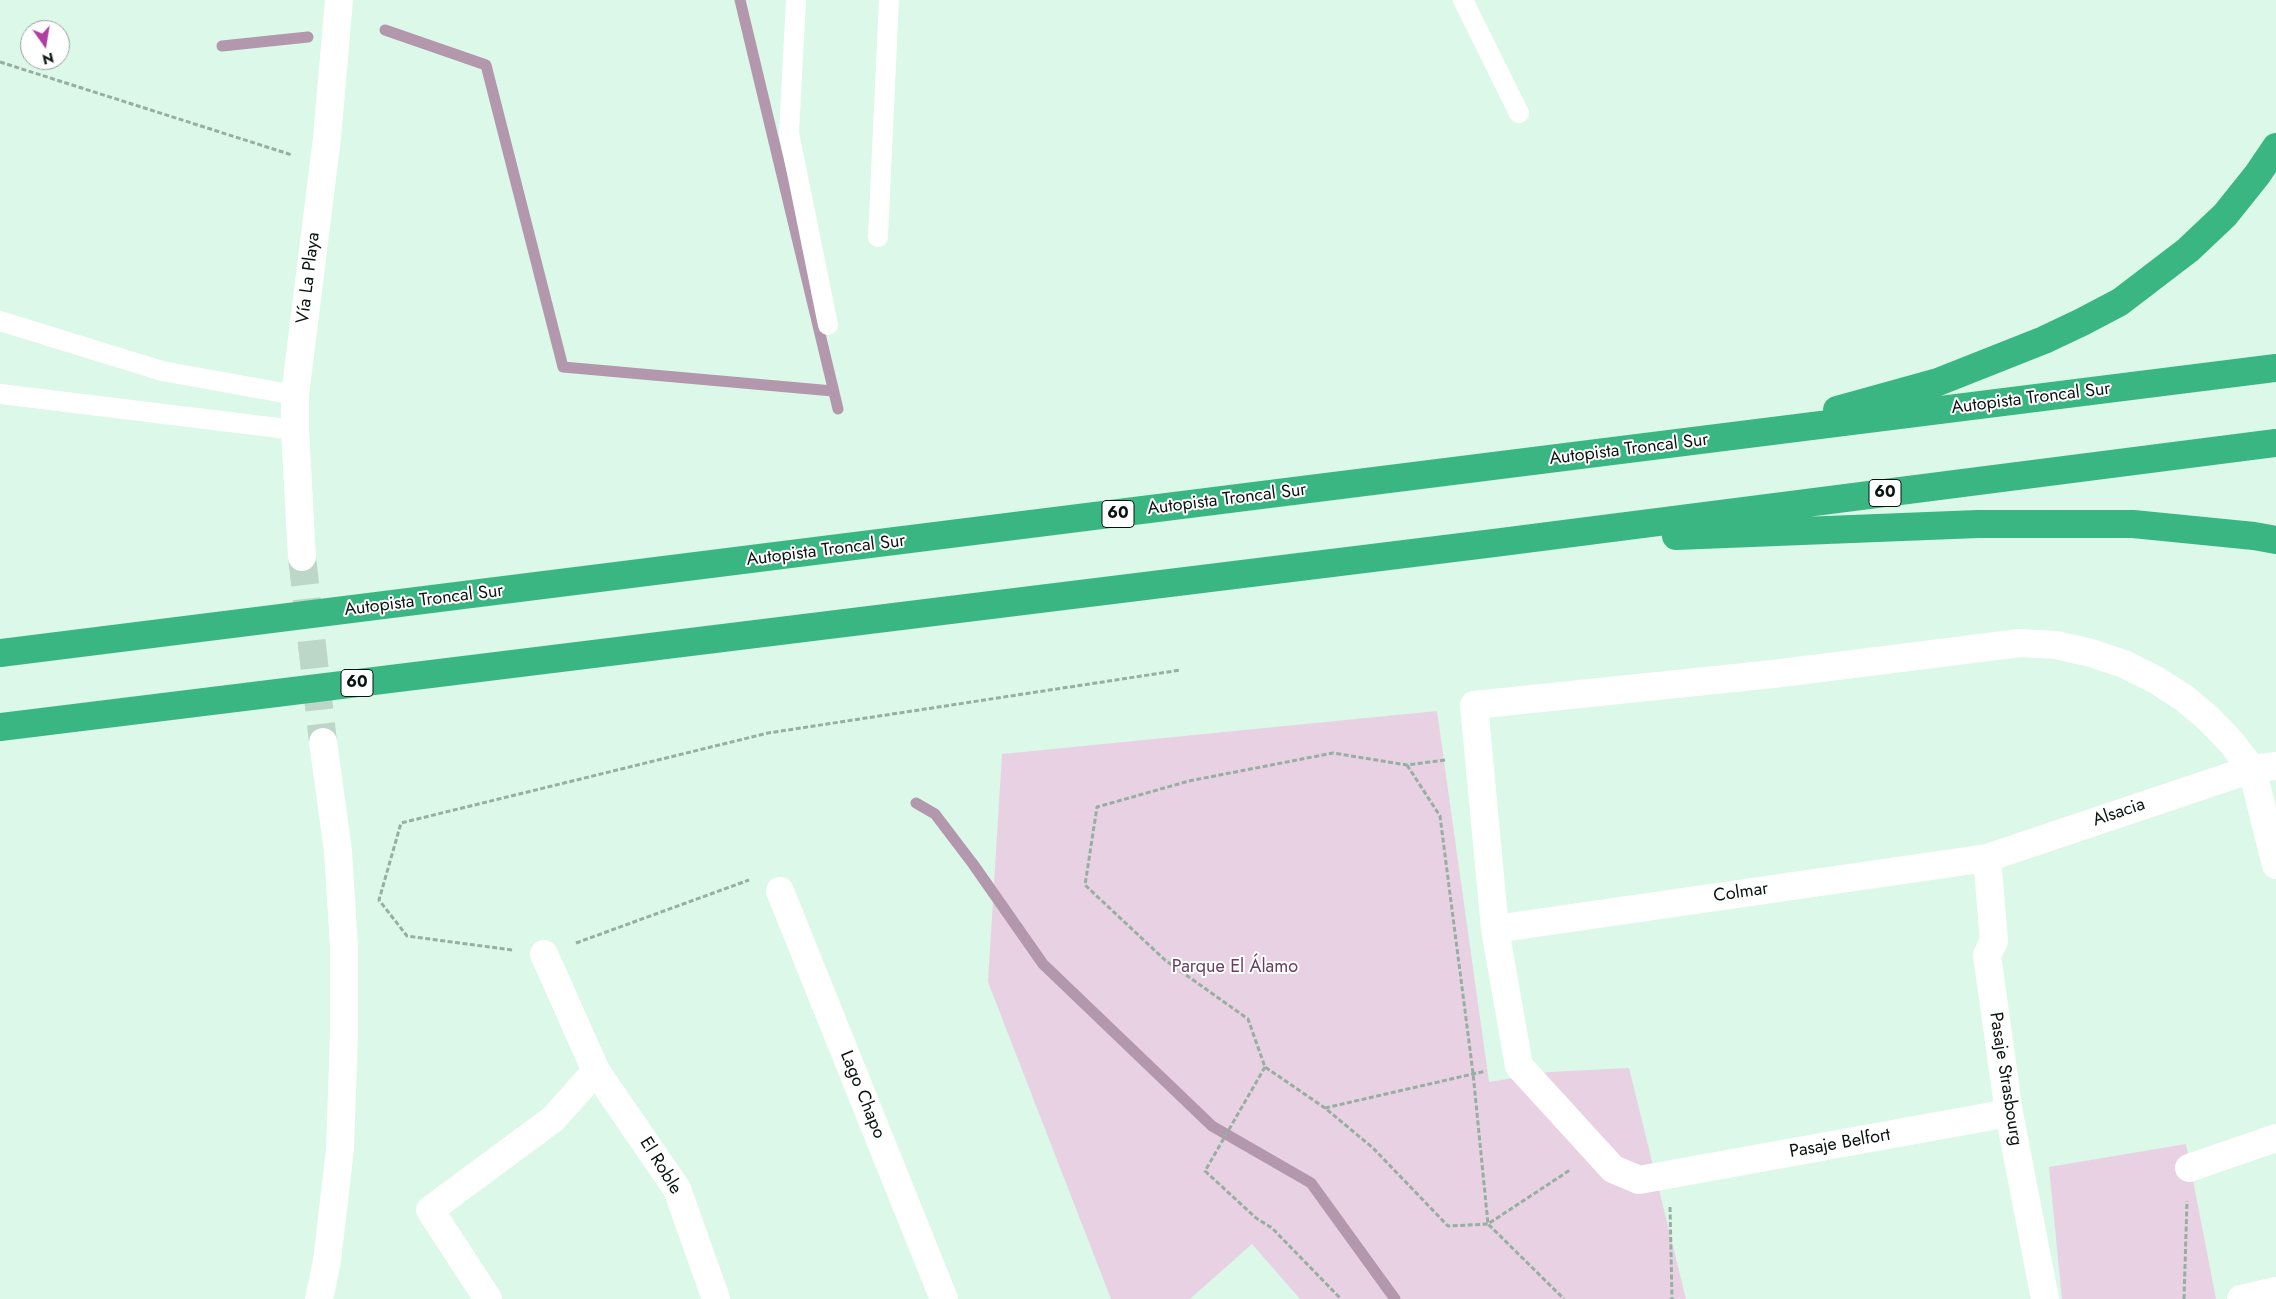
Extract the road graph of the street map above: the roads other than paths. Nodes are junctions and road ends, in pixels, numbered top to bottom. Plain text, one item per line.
1 (338, 0) edge
2 (796, 0) edge
3 (889, 0) edge
4 (1463, 0) edge
5 (1519, 113) dead end
6 (2276, 147) edge
7 (878, 237) dead end
8 (0, 321) edge
9 (828, 325) dead end
10 (2276, 368) edge
11 (0, 394) edge
12 (295, 395) junction
13 (294, 430) junction
14 (1747, 435) junction
15 (2276, 443) edge
16 (2276, 540) edge
17 (1494, 543) junction
18 (302, 557) tunnel mouth
19 (0, 653) edge
20 (0, 727) edge
21 (323, 742) tunnel mouth
22 (2264, 767) edge
23 (1987, 858) junction
24 (2276, 865) edge
25 (780, 891) road end
26 (1494, 929) junction
27 (544, 954) road end
28 (596, 1071) junction
29 (2009, 1113) junction
30 (2276, 1138) edge
31 (2189, 1168) road end
32 (2276, 1290) edge
33 (319, 1299) edge
34 (488, 1299) edge
35 (716, 1299) edge
36 (944, 1299) edge
37 (2045, 1299) edge
38 (2241, 1299) edge

1 - 12 street, Vía La Playa
2 - 9 lane
3 - 7 lane
4 - 5 lane
6 - 14 highway
8 - 12 lane
10 - 14 highway, Autopista Troncal Sur / 60
11 - 13 lane
12 - 13 street, Vía La Playa
13 - 18 street, Vía La Playa
14 - 19 highway, Autopista Troncal Sur / 60
15 - 17 highway, 60
16 - 17 highway
17 - 20 highway, 60
21 - 33 street
22 - 23 street, Alsacia
22 - 24 street
22 - 26 street
23 - 26 street, Colmar
23 - 29 street, Pasaje Strasbourg
25 - 36 street, Lago Chapo
26 - 29 street, Pasaje Belfort
27 - 28 street, El Roble
28 - 34 street
28 - 35 street, El Roble
29 - 37 street, Pasaje Strasbourg
30 - 31 street
32 - 38 street

